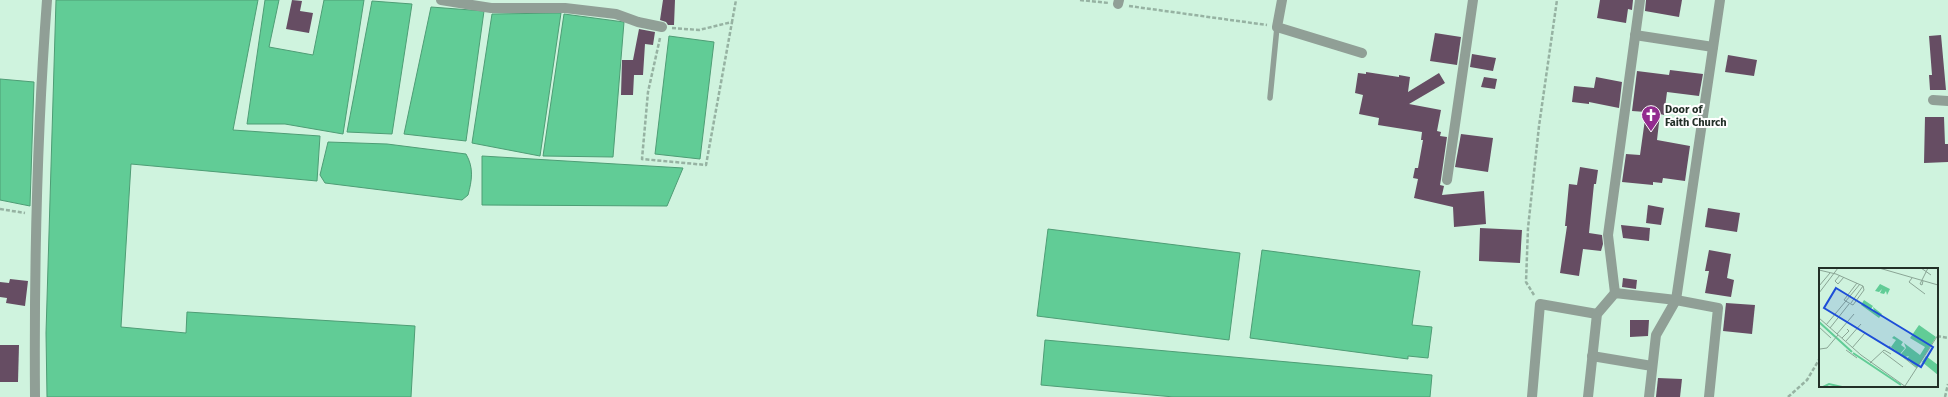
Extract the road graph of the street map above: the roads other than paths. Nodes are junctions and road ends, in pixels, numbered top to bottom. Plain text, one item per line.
1 (47, 0) edge
2 (441, 0) edge
3 (1282, 0) edge
4 (1473, 0) edge
5 (1640, 0) edge
6 (1720, 0) edge
7 (662, 27) road end
8 (1277, 27) junction
9 (1635, 35) junction
10 (1713, 47) junction
11 (1362, 53) dead end
12 (1270, 98) dead end
13 (1932, 100) dead end
14 (1948, 101) edge
15 (1447, 180) dead end
16 (1615, 293) junction
17 (1676, 300) junction
18 (1597, 314) junction
19 (1592, 356) junction
20 (1652, 366) junction
21 (35, 397) edge
22 (1532, 397) edge
23 (1588, 397) edge
24 (1649, 397) edge
25 (1709, 397) edge

1 - 21 street
2 - 7 street
3 - 8 street
4 - 15 street
5 - 9 street
6 - 10 street
8 - 11 street
8 - 12 lane
9 - 10 street
9 - 16 street
10 - 17 street
13 - 14 street
16 - 17 street
16 - 18 street
17 - 20 street
17 - 25 street
18 - 19 street
18 - 22 street
19 - 20 street
19 - 23 street
20 - 24 street

